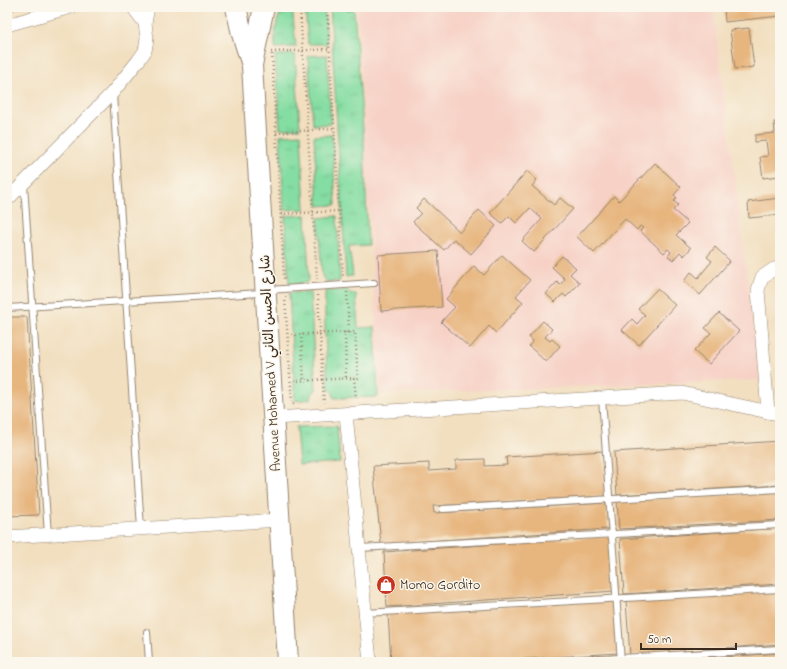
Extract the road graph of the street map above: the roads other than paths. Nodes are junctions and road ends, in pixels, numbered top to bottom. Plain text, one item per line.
1 (71, 7) edge
2 (133, 7) edge
3 (148, 7) edge
4 (236, 7) edge
5 (264, 7) edge
6 (144, 23) junction
7 (7, 25) edge
8 (252, 65) junction
9 (113, 92) junction
10 (23, 183) junction
11 (7, 200) edge
12 (780, 268) edge
13 (374, 283) dead end
14 (272, 291) junction
15 (126, 301) junction
16 (31, 307) junction
17 (7, 308) edge
18 (602, 398) junction
19 (774, 413) edge
20 (346, 414) junction
21 (274, 418) junction
22 (780, 488) edge
23 (610, 499) junction
24 (443, 509) dead end
25 (280, 520) junction
26 (780, 525) edge
27 (141, 529) junction
28 (612, 534) junction
29 (48, 535) junction
30 (7, 537) edge
31 (359, 548) junction
32 (780, 590) edge
33 (617, 599) junction
34 (365, 613) junction
35 (147, 632) dead end
36 (780, 649) edge
37 (621, 660) edge
38 (149, 662) edge
39 (288, 662) edge
40 (370, 662) edge
41 (551, 662) edge

1 - 7 street
2 - 6 street
3 - 6 street
4 - 8 main road, Avenue Mohamed V شارع الحسن الثاني
5 - 8 main road, Avenue Mohamed V شارع الحسن الثاني
6 - 9 street
8 - 14 main road, Avenue Mohamed V شارع الحسن الثاني
9 - 10 street
9 - 15 lane
10 - 11 street
10 - 16 lane
12 - 19 street
13 - 14 lane
14 - 15 lane
14 - 21 main road, Avenue Mohamed V شارع الحسن الثاني
15 - 16 lane
15 - 27 lane
16 - 17 lane
16 - 29 lane
18 - 19 street
18 - 20 street
18 - 23 lane
20 - 21 street
20 - 31 street
21 - 25 main road, Avenue Mohamed V شارع الحسن الثاني
22 - 23 lane
23 - 24 lane
23 - 28 lane
25 - 27 street
25 - 39 main road, Avenue Mohamed V شارع الحسن الثاني
26 - 28 lane
27 - 29 street
28 - 31 lane
28 - 33 lane
29 - 30 street
31 - 34 street
32 - 33 lane
33 - 34 lane
33 - 37 lane
34 - 40 street
35 - 38 lane
36 - 37 lane
37 - 41 lane

